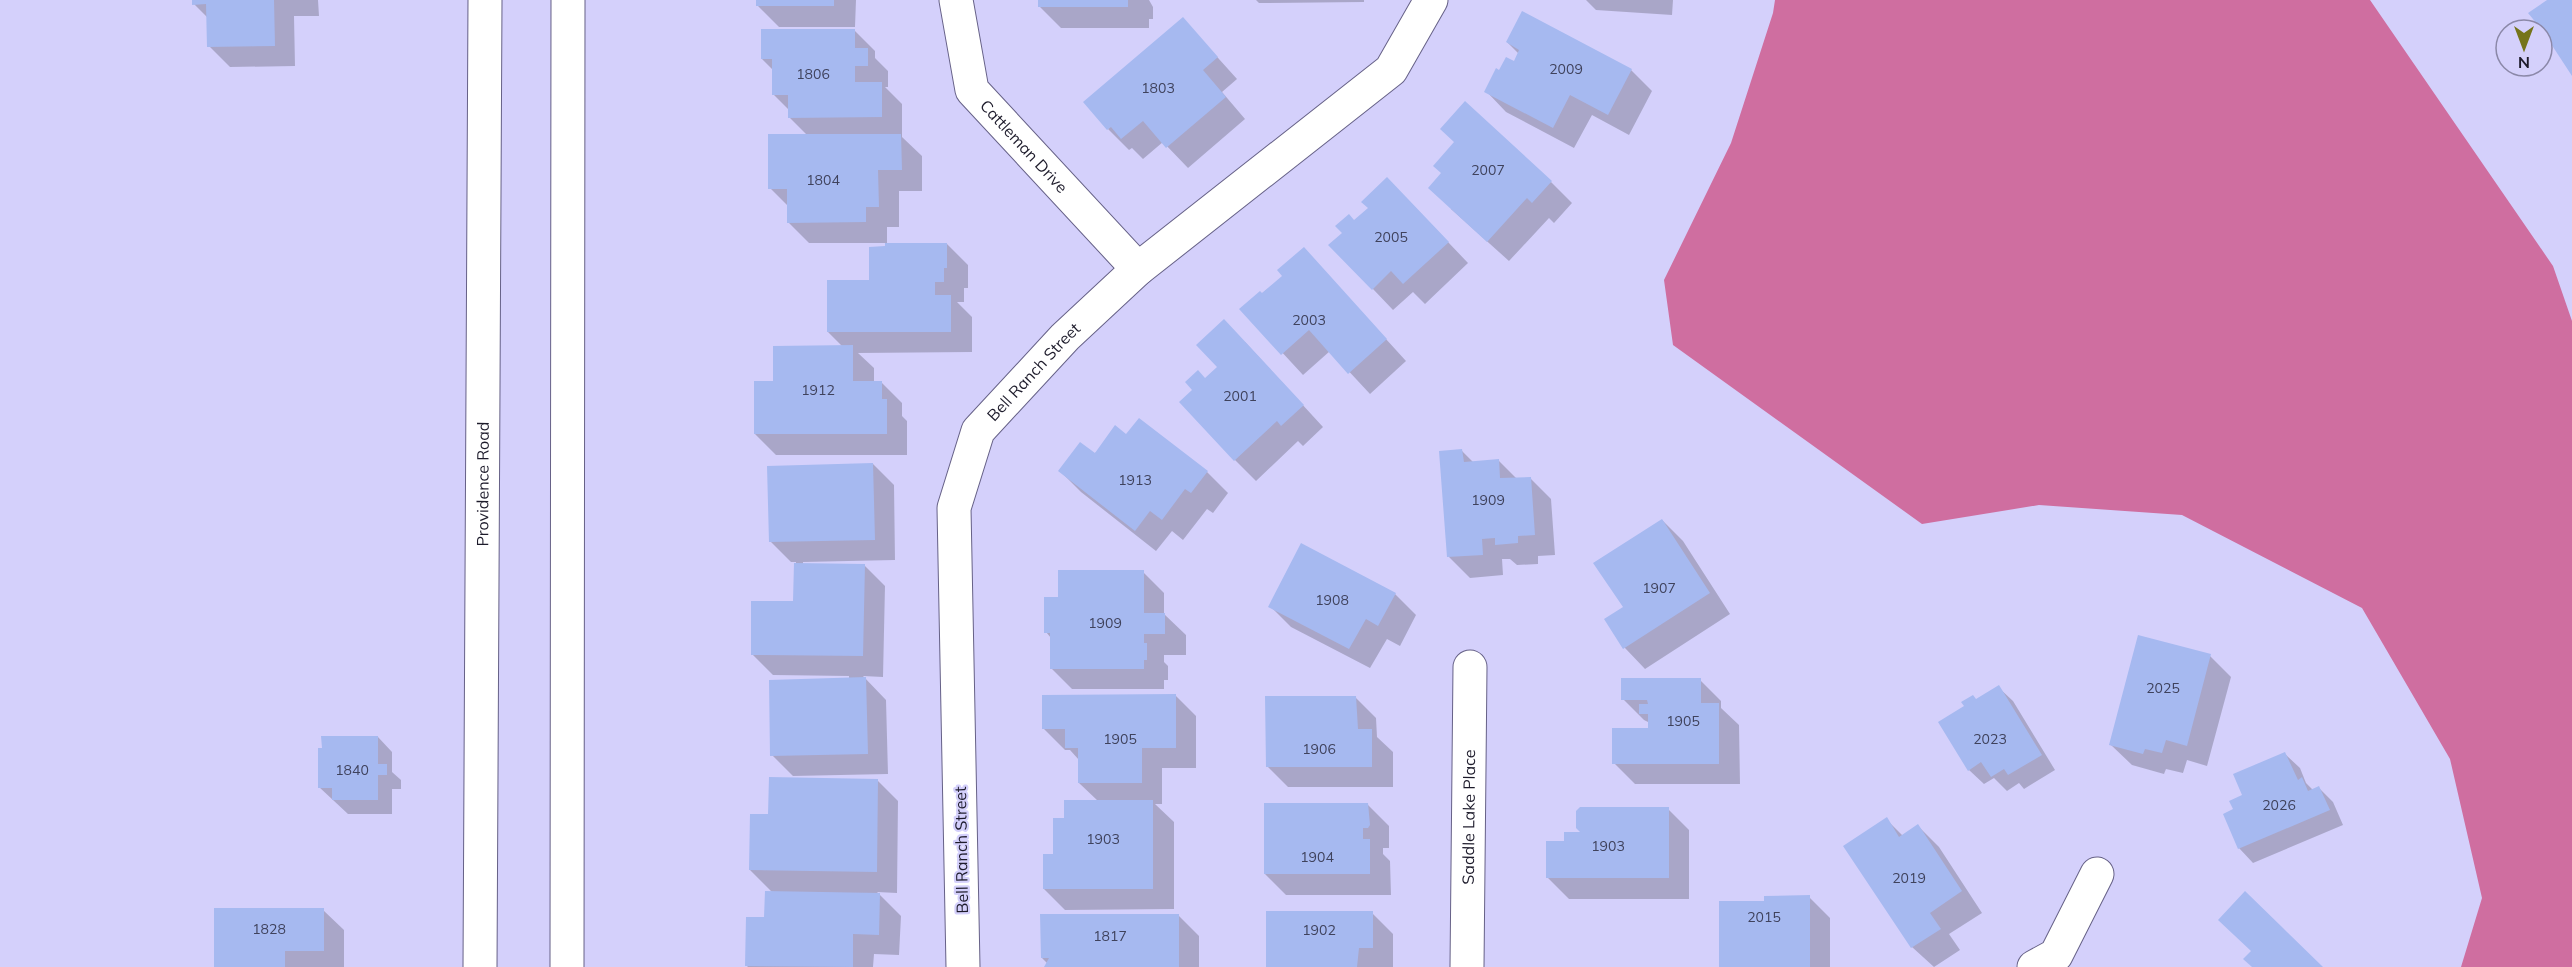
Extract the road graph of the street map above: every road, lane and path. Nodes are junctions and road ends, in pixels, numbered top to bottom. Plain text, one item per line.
1 (485, 0) edge
2 (568, 0) edge
3 (956, 0) edge
4 (1431, 0) edge
5 (1138, 270) junction
6 (1470, 667) dead end
7 (2097, 874) dead end
8 (480, 967) edge
9 (567, 967) edge
10 (963, 967) edge
11 (1467, 967) edge
12 (2034, 967) edge

1 - 8 main road, Providence Road
2 - 9 main road
3 - 5 main road, Cattleman Drive
4 - 5 main road, Bell Ranch Street
5 - 10 main road, Bell Ranch Street
6 - 11 main road, Saddle Lake Place
7 - 12 main road

